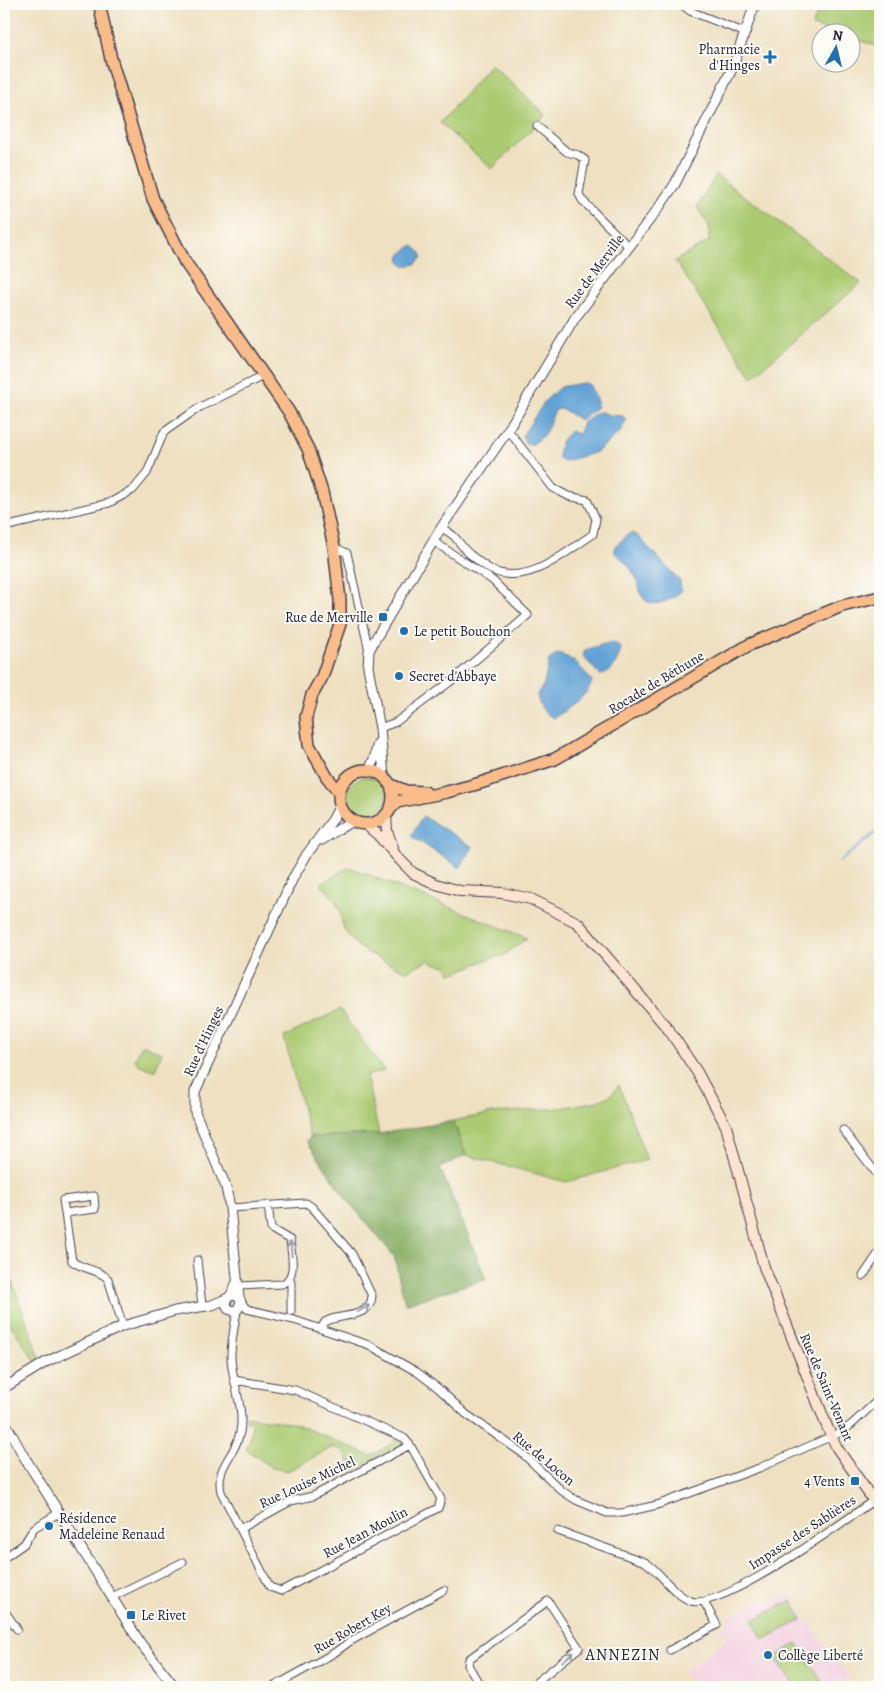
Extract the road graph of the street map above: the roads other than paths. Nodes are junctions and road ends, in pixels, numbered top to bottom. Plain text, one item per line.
1 (100, 4) edge
2 (681, 4) edge
3 (756, 4) edge
4 (746, 33) junction
5 (537, 126) dead end
6 (629, 247) junction
7 (264, 375) junction
8 (508, 430) junction
9 (4, 527) edge
10 (441, 528) junction
11 (433, 541) junction
12 (334, 547) junction
13 (880, 597) edge
14 (369, 652) junction
15 (380, 731) junction
16 (320, 764) junction
17 (369, 770) junction
18 (348, 776) junction
19 (388, 781) junction
20 (339, 792) junction
21 (447, 792) junction
22 (340, 805) junction
23 (389, 811) junction
24 (360, 823) junction
25 (307, 854) junction
26 (400, 861) junction
27 (843, 1130) dead end
28 (880, 1178) edge
29 (268, 1205) junction
30 (230, 1208) junction
31 (65, 1213) junction
32 (880, 1251) edge
33 (197, 1260) dead end
34 (863, 1276) dead end
35 (290, 1279) junction
36 (238, 1283) junction
37 (234, 1304) junction
38 (202, 1306) junction
39 (292, 1311) dead end
40 (123, 1326) junction
41 (321, 1329) junction
42 (234, 1380) junction
43 (4, 1388) edge
44 (880, 1398) edge
45 (4, 1420) edge
46 (831, 1437) junction
47 (410, 1445) junction
48 (874, 1500) junction
49 (880, 1510) edge
50 (60, 1512) junction
51 (240, 1529) junction
52 (558, 1531) dead end
53 (4, 1558) edge
54 (183, 1562) dead end
55 (444, 1590) dead end
56 (112, 1597) junction
57 (704, 1602) junction
58 (4, 1610) edge
59 (17, 1629) dead end
60 (670, 1650) dead end
61 (175, 1687) edge
62 (273, 1687) edge
63 (481, 1687) edge
64 (530, 1687) edge

1 - 7 main road
2 - 4 street
3 - 4 street, Rue de Merville
4 - 6 street, Rue de Merville
5 - 6 street
6 - 8 street, Rue de Merville
7 - 9 street
7 - 12 main road
8 - 10 street, Rue de Merville
8 - 10 street
10 - 11 street, Rue de Merville
11 - 14 street, Rue de Merville
11 - 15 street
12 - 14 street
12 - 16 main road
13 - 21 main road, Rocade de Béthune
14 - 15 street, Rue de Merville
15 - 17 street, Rue de Merville
15 - 19 street, Rue de Merville
16 - 18 main road
16 - 20 main road
17 - 18 main road
17 - 19 main road
18 - 20 main road
19 - 21 main road, Rocade de Béthune
19 - 23 main road
20 - 22 main road
21 - 23 main road, Rocade de Béthune
22 - 24 main road
22 - 25 street, Rue d'Hinges
23 - 24 main road
23 - 26 main road
24 - 25 street, Rue d'Hinges
24 - 26 main road
25 - 30 street, Rue d'Hinges
26 - 46 main road, Rue de Saint-Venant
27 - 28 street
29 - 30 street
35 -> 29 street
41 -> 29 street
30 - 36 street, Rue d'Hinges
31 - 31 street
31 - 40 street
32 - 34 street
33 - 38 street
35 - 36 street
35 - 39 street
36 - 37 street
37 - 38 street
37 - 41 street, Rue de Locon
37 - 42 street, Rue Jean Moulin
38 - 40 street
40 - 43 street
41 - 46 street, Rue de Locon
42 - 47 street, Rue Jean Moulin
42 - 51 street, Rue Jean Moulin
44 - 46 street, Rue de Locon
45 - 50 street
46 - 48 main road, Rue de Saint-Venant
47 - 51 street, Rue Louise Michel
47 - 51 street, Rue Jean Moulin
48 - 49 main road, Rue de Saint-Venant
48 - 57 street, Impasse des Sablières
50 - 53 street
50 - 56 street
52 - 57 street
54 - 56 street
55 - 62 street, Rue Robert Key
56 - 61 street
57 - 60 street
58 - 59 street
64 -> 63 street

